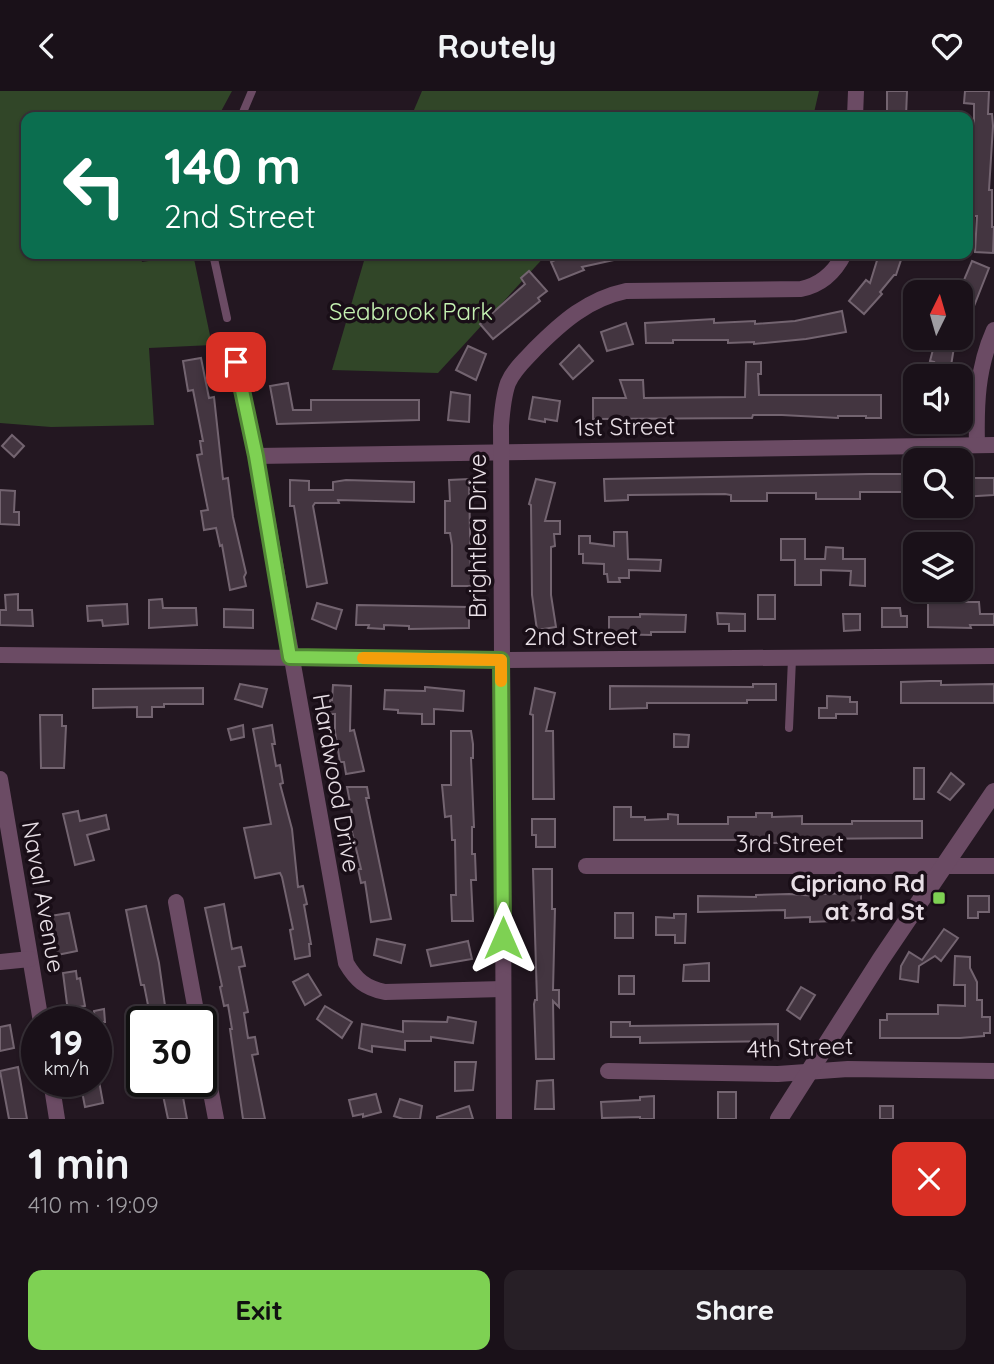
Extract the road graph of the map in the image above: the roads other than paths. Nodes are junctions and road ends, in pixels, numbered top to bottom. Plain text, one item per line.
1 (252, 91) edge
2 (856, 91) edge
3 (243, 112) edge
4 (855, 112) edge
5 (214, 259) edge
6 (842, 259) edge
7 (227, 318) dead end
8 (994, 330) edge
9 (236, 362) dead end
10 (977, 445) junction
11 (994, 445) edge
12 (501, 451) junction
13 (256, 456) junction
14 (0, 655) edge
15 (994, 656) edge
16 (290, 657) junction
17 (792, 659) junction
18 (501, 660) junction
19 (789, 727) dead end
20 (0, 779) edge
21 (994, 792) edge
22 (586, 866) dead end
23 (943, 866) junction
24 (994, 866) edge
25 (176, 902) dead end
26 (30, 959) junction
27 (0, 962) edge
28 (503, 989) junction
29 (38, 1006) edge
30 (195, 1006) edge
31 (608, 1071) dead end
32 (809, 1071) junction
33 (994, 1071) edge
34 (54, 1097) edge
35 (212, 1097) edge
36 (57, 1119) edge
37 (216, 1119) edge
38 (505, 1119) edge
39 (779, 1119) edge

1 - 3 lane
2 - 4 street
5 - 7 lane
6 - 12 street, Brightlea Drive
8 - 10 street
9 - 13 street, Hardwood Drive
10 - 11 street, 1st Street
10 - 12 street, 1st Street
12 - 13 street, 1st Street
12 - 18 street, Brightlea Drive
13 - 16 street, Hardwood Drive
14 - 16 street, 2nd Street
15 - 17 street, 2nd Street
16 - 18 street, 2nd Street
16 - 28 street, Hardwood Drive
17 - 18 street, 2nd Street
17 - 19 lane
18 - 28 street, Brightlea Drive
20 - 26 street, Naval Avenue
21 - 23 street
22 - 23 street, 3rd Street
23 - 24 street, 3rd Street
23 - 32 street
25 - 30 street
26 - 27 street
26 - 29 street, Naval Avenue
28 - 38 street, Brightlea Drive
31 - 32 street, 4th Street
32 - 33 street, 4th Street
32 - 39 street
34 - 36 street
35 - 37 street

